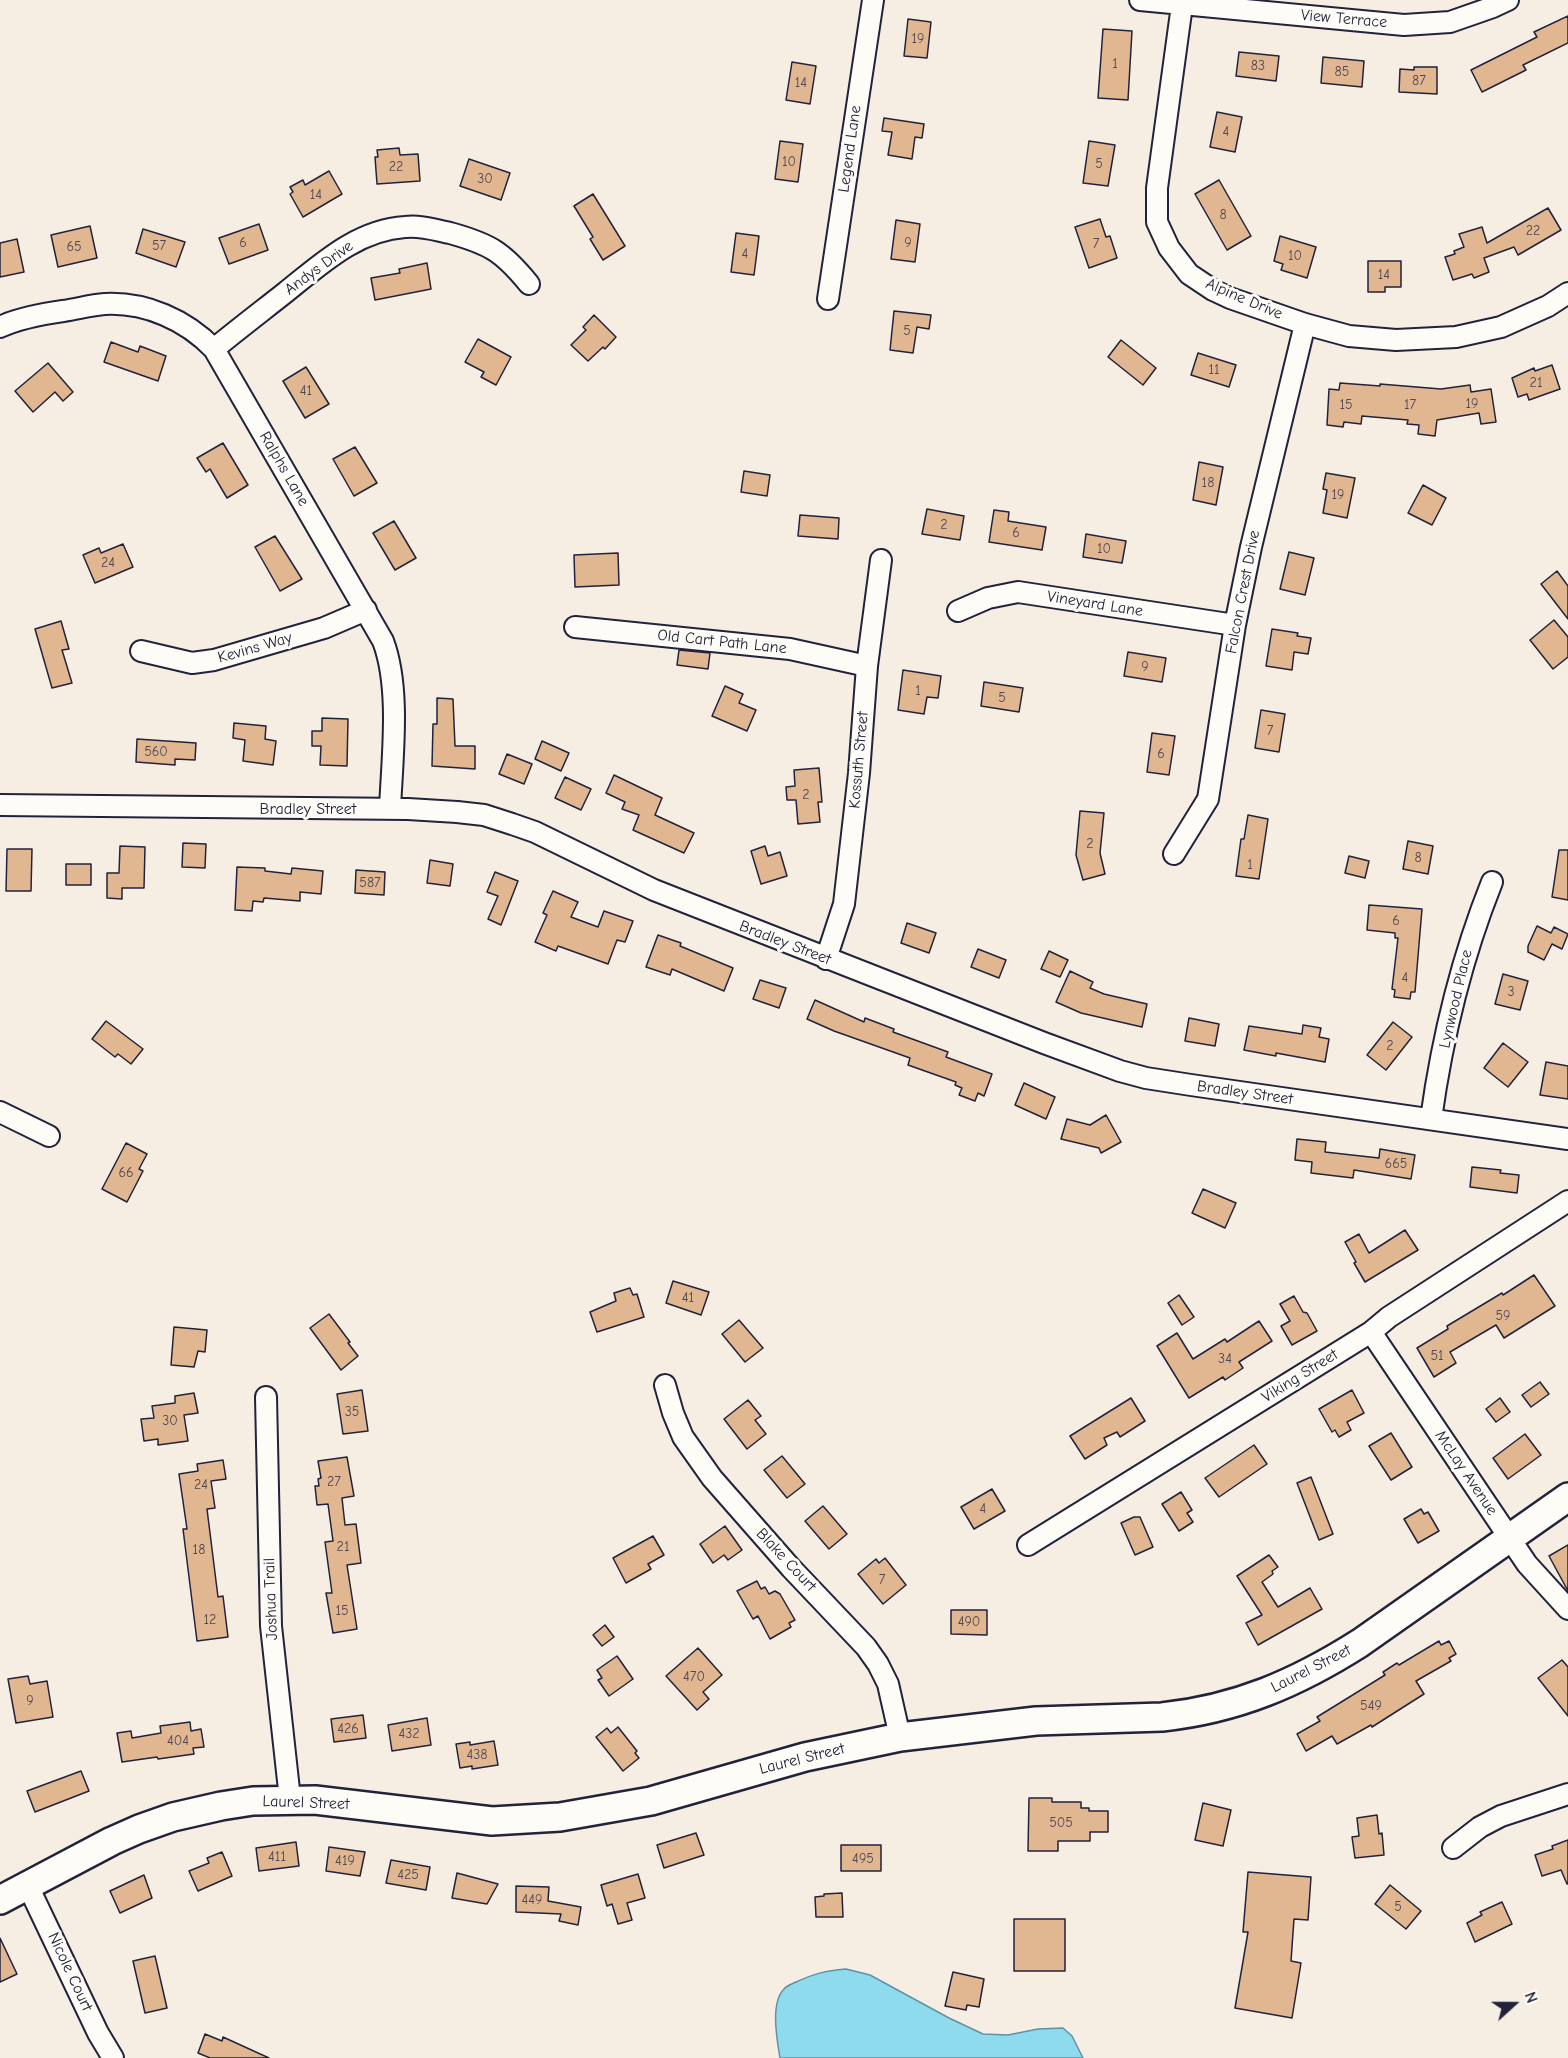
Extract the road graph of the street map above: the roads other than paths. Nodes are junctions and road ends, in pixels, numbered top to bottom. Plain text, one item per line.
1 (873, 0) edge
2 (1140, 0) edge
3 (1508, 0) edge
4 (1182, 5) junction
5 (529, 285) dead end
6 (1568, 293) edge
7 (828, 299) dead end
8 (1305, 324) junction
9 (0, 327) edge
10 (213, 349) junction
11 (881, 560) dead end
12 (366, 610) junction
13 (958, 611) dead end
14 (1235, 625) junction
15 (575, 627) dead end
16 (141, 651) dead end
17 (867, 666) junction
18 (0, 805) edge
19 (390, 809) junction
20 (1174, 854) dead end
21 (1491, 882) dead end
22 (826, 958) junction
23 (0, 1112) edge
24 (1431, 1119) junction
25 (49, 1136) dead end
26 (1568, 1139) edge
27 (1568, 1201) edge
28 (1371, 1332) junction
29 (665, 1385) dead end
30 (266, 1397) dead end
31 (1568, 1497) edge
32 (1510, 1538) junction
33 (1028, 1545) dead end
34 (1568, 1609) edge
35 (900, 1737) junction
36 (1568, 1794) edge
37 (290, 1799) junction
38 (1453, 1848) dead end
39 (28, 1886) junction
40 (0, 1899) edge
41 (113, 2058) edge

1 - 7 street, Legend Lane
2 - 4 street, View Terrace
3 - 4 street, View Terrace
4 - 8 street, Alpine Drive
5 - 10 street, Andys Drive
6 - 8 street, Alpine Drive
8 - 14 street, Falcon Crest Drive
9 - 10 street, Ralphs Lane
10 - 12 street, Ralphs Lane
11 - 17 street, Kossuth Street
12 - 16 street, Kevins Way
12 - 19 street, Ralphs Lane
13 - 14 street, Vineyard Lane
14 - 20 street, Falcon Crest Drive
15 - 17 street, Old Cart Path Lane
17 - 22 street, Kossuth Street
18 - 19 street, Bradley Street
19 - 22 street, Bradley Street
21 - 24 street, Lynwood Place
22 - 24 street, Bradley Street
23 - 25 street
24 - 26 street, Bradley Street
27 - 28 street, Viking Street
28 - 32 street, McLay Avenue
28 - 33 street, Viking Street
29 - 35 street, Blake Court
30 - 37 street, Joshua Trail
31 - 32 street, Laurel Street
32 - 34 street, McLay Avenue
32 - 35 street, Laurel Street
35 - 37 street, Laurel Street
36 - 38 street
37 - 39 street, Laurel Street
39 - 40 street, Laurel Street
39 - 41 street, Nicole Court

